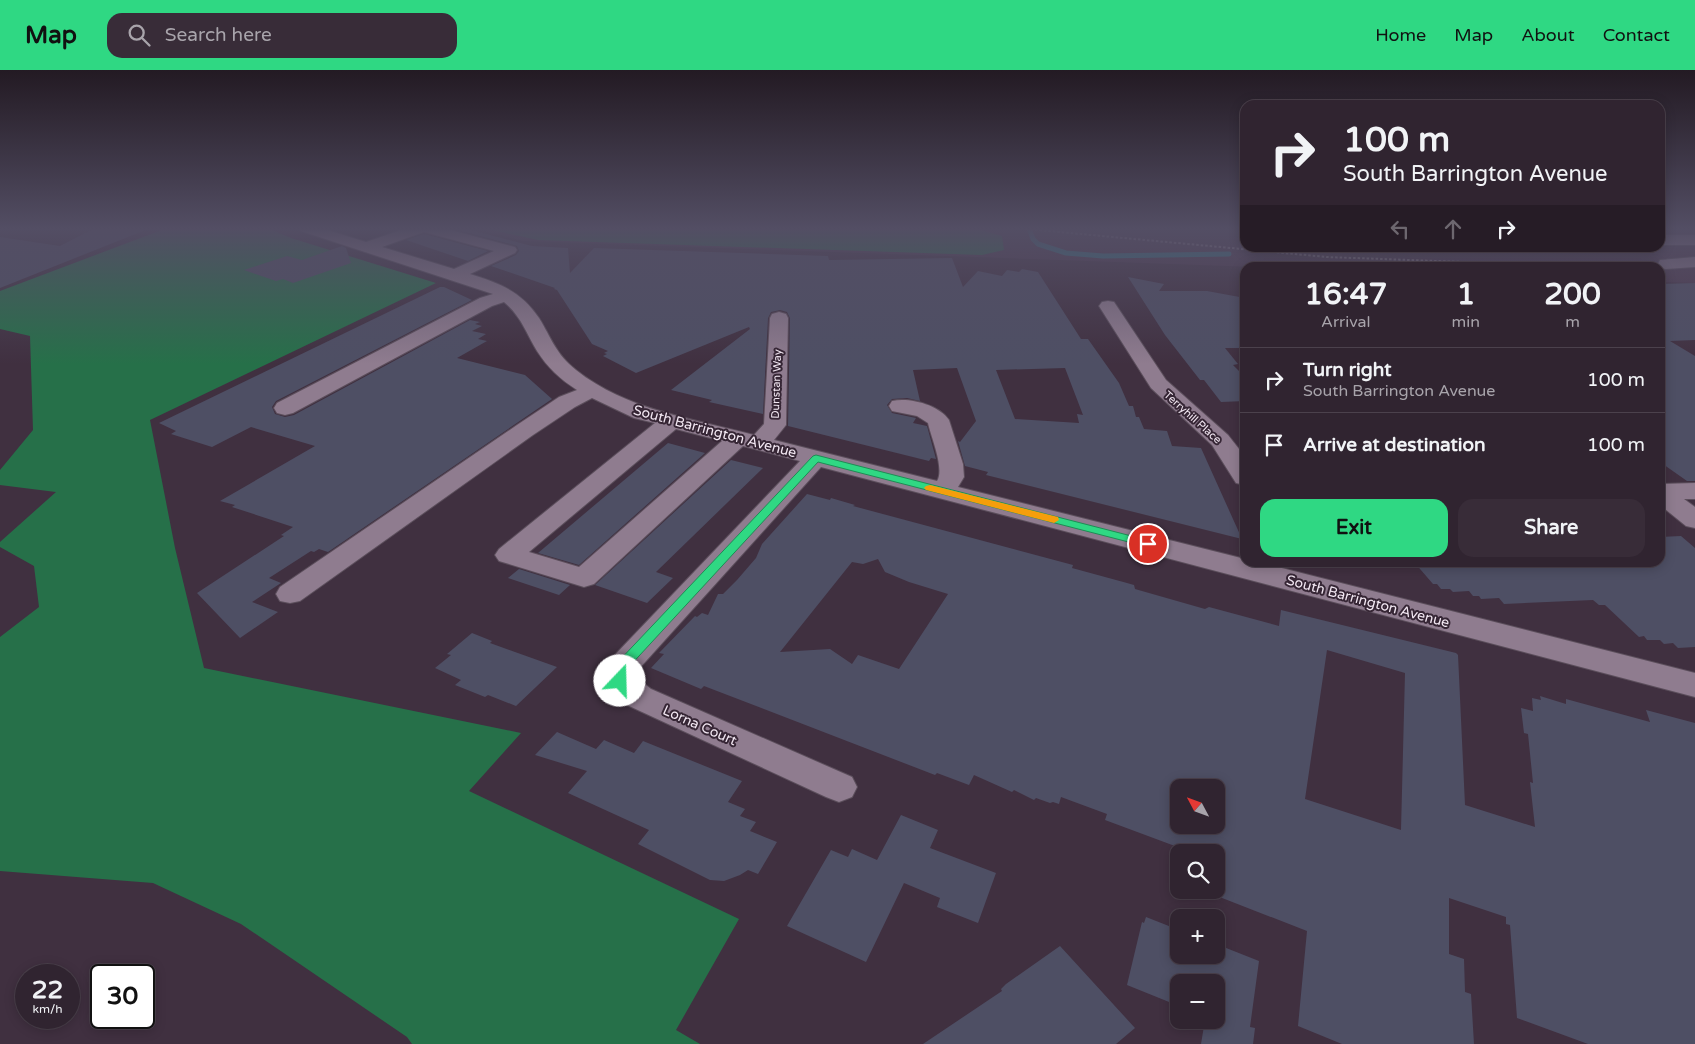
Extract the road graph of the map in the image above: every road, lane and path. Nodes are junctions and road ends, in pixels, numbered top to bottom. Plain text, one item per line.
1 (456, 274) edge
2 (506, 295) junction
3 (1108, 306) dead end
4 (779, 318) dead end
5 (591, 391) junction
6 (900, 406) dead end
7 (285, 408) dead end
8 (672, 421) junction
9 (749, 441) junction
10 (816, 458) junction
11 (1240, 469) edge
12 (943, 491) junction
13 (1695, 491) edge
14 (1665, 493) edge
15 (1665, 497) edge
16 (1695, 520) edge
17 (1240, 561) edge
18 (1264, 567) edge
19 (1277, 570) edge
20 (290, 594) dead end
21 (1695, 685) edge
22 (839, 787) dead end

1 - 2 street, South Barrington Avenue
2 - 5 street, South Barrington Avenue
2 - 7 street
3 - 11 street, Terryhill Place
4 - 9 street, Dunstan Way
5 - 8 street, South Barrington Avenue
5 - 20 street
6 - 12 street
8 - 9 street, South Barrington Avenue
8 - 9 street, Dunstan Way
9 - 10 street, South Barrington Avenue
10 - 12 street, South Barrington Avenue
10 - 22 street, Lorna Court
12 - 17 street, South Barrington Avenue
13 - 14 street
15 - 16 street
18 - 19 street, South Barrington Avenue
19 - 21 street, South Barrington Avenue

